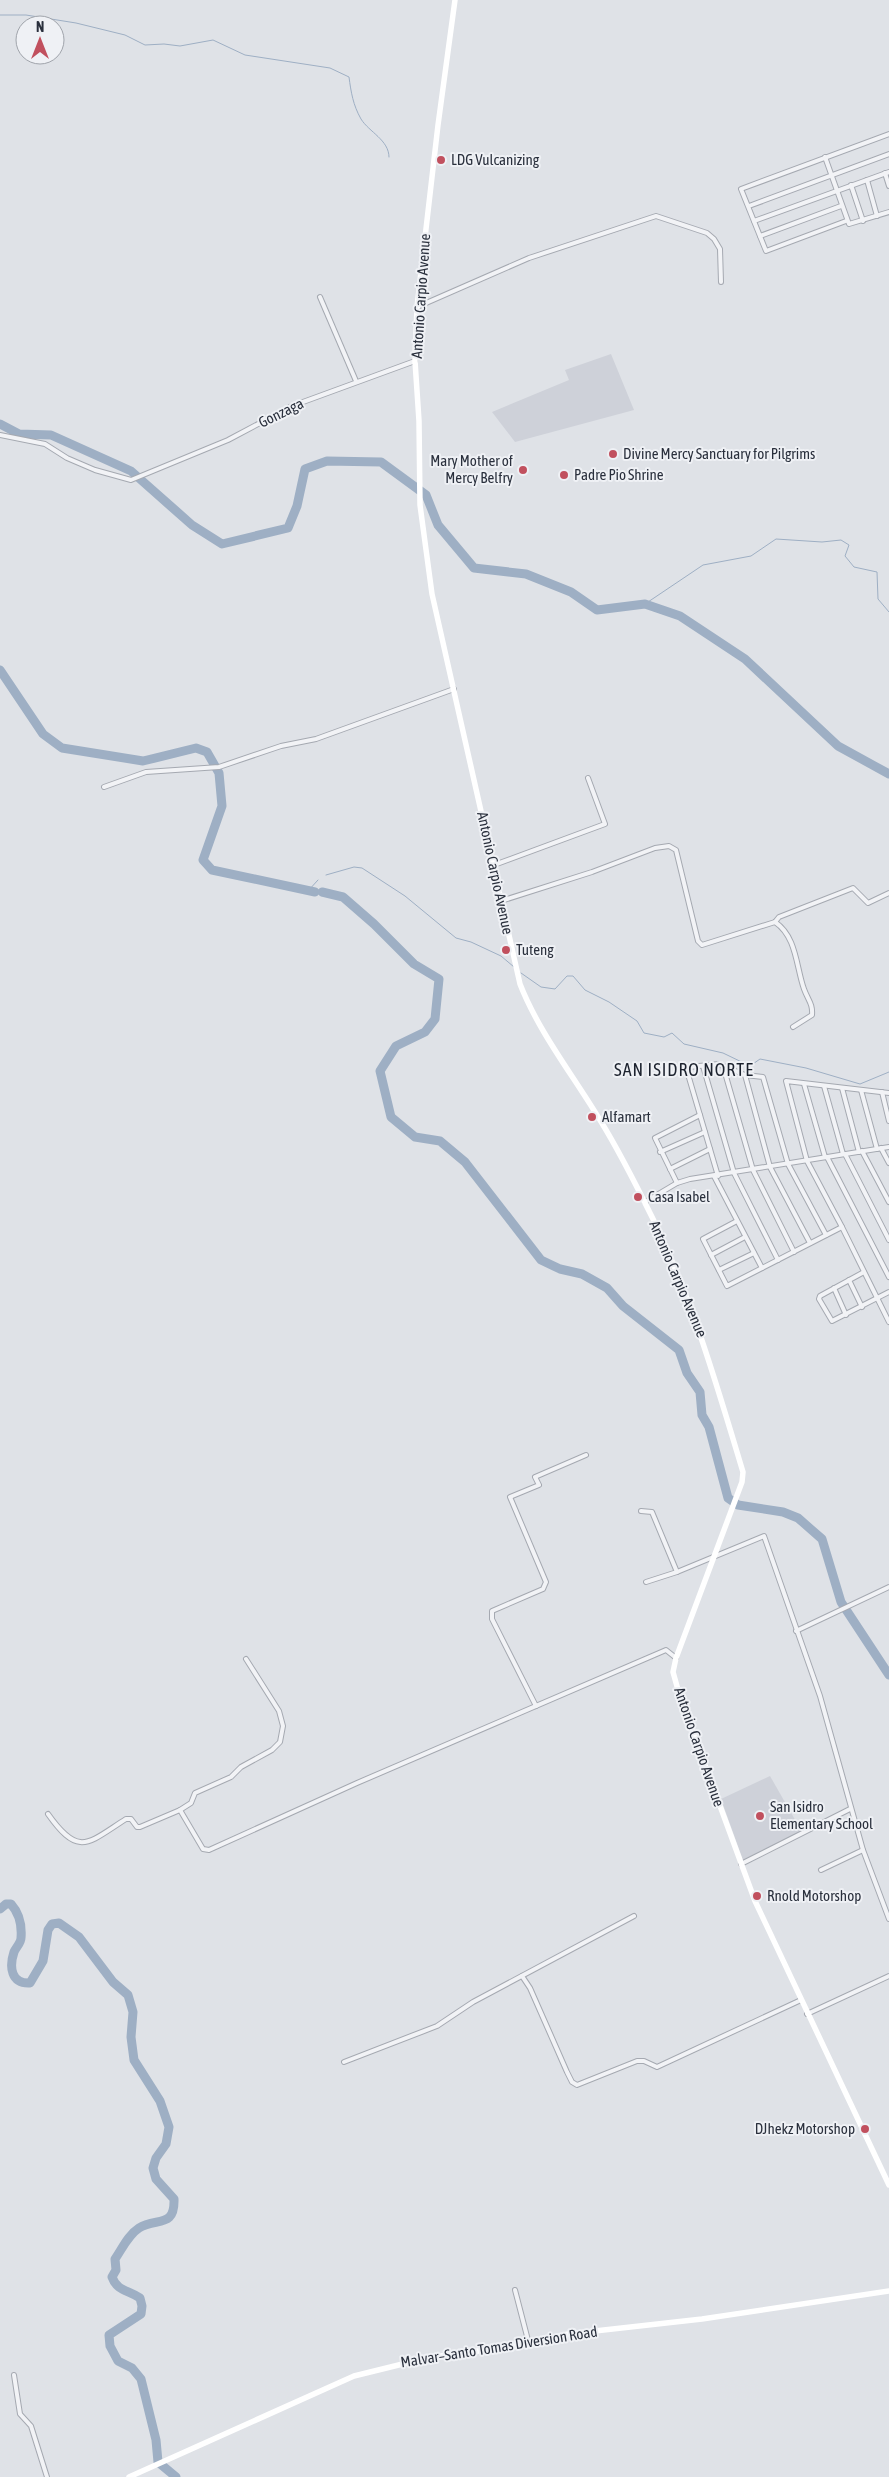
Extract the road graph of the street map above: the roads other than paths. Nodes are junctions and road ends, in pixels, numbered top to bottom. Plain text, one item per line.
1 (455, 0) edge
2 (889, 134) edge
3 (889, 154) edge
4 (825, 157) junction
5 (887, 172) edge
6 (830, 174) junction
7 (867, 180) junction
8 (851, 185) junction
9 (889, 186) edge
10 (836, 190) junction
11 (748, 206) junction
12 (841, 206) junction
13 (889, 212) edge
14 (877, 216) junction
15 (754, 221) junction
16 (862, 221) junction
17 (846, 222) junction
18 (760, 236) junction
19 (721, 282) dead end
20 (320, 296) dead end
21 (417, 307) junction
22 (415, 361) junction
23 (356, 381) junction
24 (0, 435) edge
25 (454, 689) junction
26 (588, 778) dead end
27 (104, 787) dead end
28 (494, 865) junction
29 (889, 893) edge
30 (500, 901) junction
31 (775, 922) junction
32 (793, 1027) dead end
33 (703, 1066) junction
34 (723, 1066) junction
35 (746, 1075) junction
36 (804, 1084) junction
37 (824, 1086) junction
38 (842, 1088) junction
39 (861, 1090) junction
40 (882, 1092) junction
41 (889, 1093) edge
42 (700, 1115) junction
43 (889, 1121) edge
44 (705, 1132) junction
45 (889, 1147) edge
46 (879, 1148) junction
47 (710, 1149) junction
48 (861, 1151) junction
49 (660, 1152) junction
50 (844, 1154) junction
51 (826, 1157) junction
52 (807, 1160) junction
53 (889, 1163) edge
54 (788, 1164) junction
55 (770, 1167) junction
56 (670, 1169) junction
57 (753, 1170) junction
58 (734, 1173) junction
59 (716, 1176) junction
60 (677, 1183) junction
61 (645, 1202) junction
62 (889, 1202) edge
63 (737, 1221) junction
64 (842, 1227) junction
65 (826, 1235) junction
66 (745, 1237) junction
67 (889, 1240) edge
68 (810, 1243) junction
69 (794, 1252) junction
70 (754, 1253) junction
71 (711, 1254) junction
72 (778, 1260) junction
73 (762, 1268) junction
74 (719, 1270) junction
75 (864, 1272) junction
76 (889, 1277) edge
77 (849, 1280) junction
78 (834, 1288) junction
79 (889, 1292) edge
80 (878, 1299) junction
81 (862, 1307) junction
82 (846, 1314) junction
83 (888, 1318) edge
84 (586, 1455) dead end
85 (641, 1511) dead end
86 (714, 1556) junction
87 (678, 1572) junction
88 (646, 1582) dead end
89 (889, 1587) edge
90 (796, 1631) junction
91 (676, 1658) junction
92 (246, 1659) dead end
93 (536, 1706) junction
94 (850, 1809) junction
95 (180, 1810) junction
96 (48, 1814) dead end
97 (863, 1850) junction
98 (741, 1864) junction
99 (821, 1870) dead end
100 (634, 1916) dead end
101 (889, 1919) edge
102 (522, 1976) junction
103 (889, 1976) edge
104 (801, 2000) junction
105 (807, 2014) junction
106 (344, 2062) dead end
107 (889, 2185) edge
108 (515, 2290) dead end
109 (889, 2291) edge
110 (529, 2344) junction
111 (14, 2375) dead end
112 (47, 2477) edge
113 (129, 2477) edge

1 - 21 street, Antonio Carpio Avenue
2 - 4 street
3 - 6 street
4 - 6 street
4 - 11 street
5 - 7 street
5 - 9 street
6 - 10 street
6 - 11 street
7 - 8 street
7 - 14 street
8 - 10 street
8 - 16 street
10 - 12 street
10 - 15 street
11 - 15 street
12 - 17 street
12 - 18 street
13 - 14 street
14 - 16 street
15 - 18 street
16 - 17 street
17 - 18 street
19 - 21 street
20 - 23 street
21 - 22 street, Antonio Carpio Avenue
22 - 23 street, Gonzaga
22 - 25 street, Antonio Carpio Avenue
23 - 24 street, Gonzaga
25 - 27 street
25 - 28 street, Antonio Carpio Avenue
26 - 28 street
28 - 30 street, Antonio Carpio Avenue
29 - 31 street
30 - 31 street
30 - 61 street, Antonio Carpio Avenue
31 - 32 street
33 - 34 street
33 - 42 street
33 - 58 street
34 - 35 street
34 - 57 street
35 - 54 street
35 - 55 street
36 - 37 street
36 - 51 street
36 - 52 street
37 - 38 street
37 - 50 street
38 - 39 street
38 - 48 street
39 - 40 street
39 - 46 street
40 - 41 street
40 - 43 street
42 - 44 street
42 - 49 street
44 - 47 street
44 - 49 street
45 - 46 street
46 - 48 street
46 - 53 street
47 - 56 street
47 - 59 street
48 - 50 street
48 - 62 street
49 - 56 street
50 - 51 street
50 - 67 street
51 - 52 street
51 - 76 street
52 - 54 street
52 - 64 street
54 - 55 street
54 - 65 street
55 - 57 street
55 - 68 street
56 - 60 street
57 - 58 street
57 - 69 street
58 - 59 street
58 - 72 street
59 - 60 street
59 - 63 street
60 - 61 street
61 - 86 street, Antonio Carpio Avenue
63 - 66 street
63 - 71 street
64 - 65 street
64 - 75 street
65 - 68 street
66 - 70 street
66 - 71 street
68 - 69 street
69 - 72 street
70 - 73 street
70 - 74 street
71 - 74 street
72 - 73 street
73 - 74 street
75 - 77 street
75 - 80 street
77 - 78 street
77 - 81 street
78 - 82 street
78 - 82 street
79 - 80 street
80 - 81 street
80 - 83 street
81 - 82 street
84 - 93 street
85 - 87 street
86 - 87 street
86 - 90 street
86 - 91 street, Antonio Carpio Avenue
87 - 88 street
89 - 90 street
90 - 94 street
91 - 93 street
91 - 98 street, Antonio Carpio Avenue
92 - 95 street
93 - 95 street
94 - 97 street
94 - 98 street
95 - 96 street
97 - 99 street
97 - 101 street
98 - 104 street, Antonio Carpio Avenue
100 - 102 street
102 - 104 street
102 - 106 street
103 - 105 street
104 - 105 street, Antonio Carpio Avenue
105 - 107 street, Antonio Carpio Avenue
108 - 110 street
109 - 110 street, Malvar–Santo Tomas Diversion Road
110 - 113 street, Malvar–Santo Tomas Diversion Road
111 - 112 street

